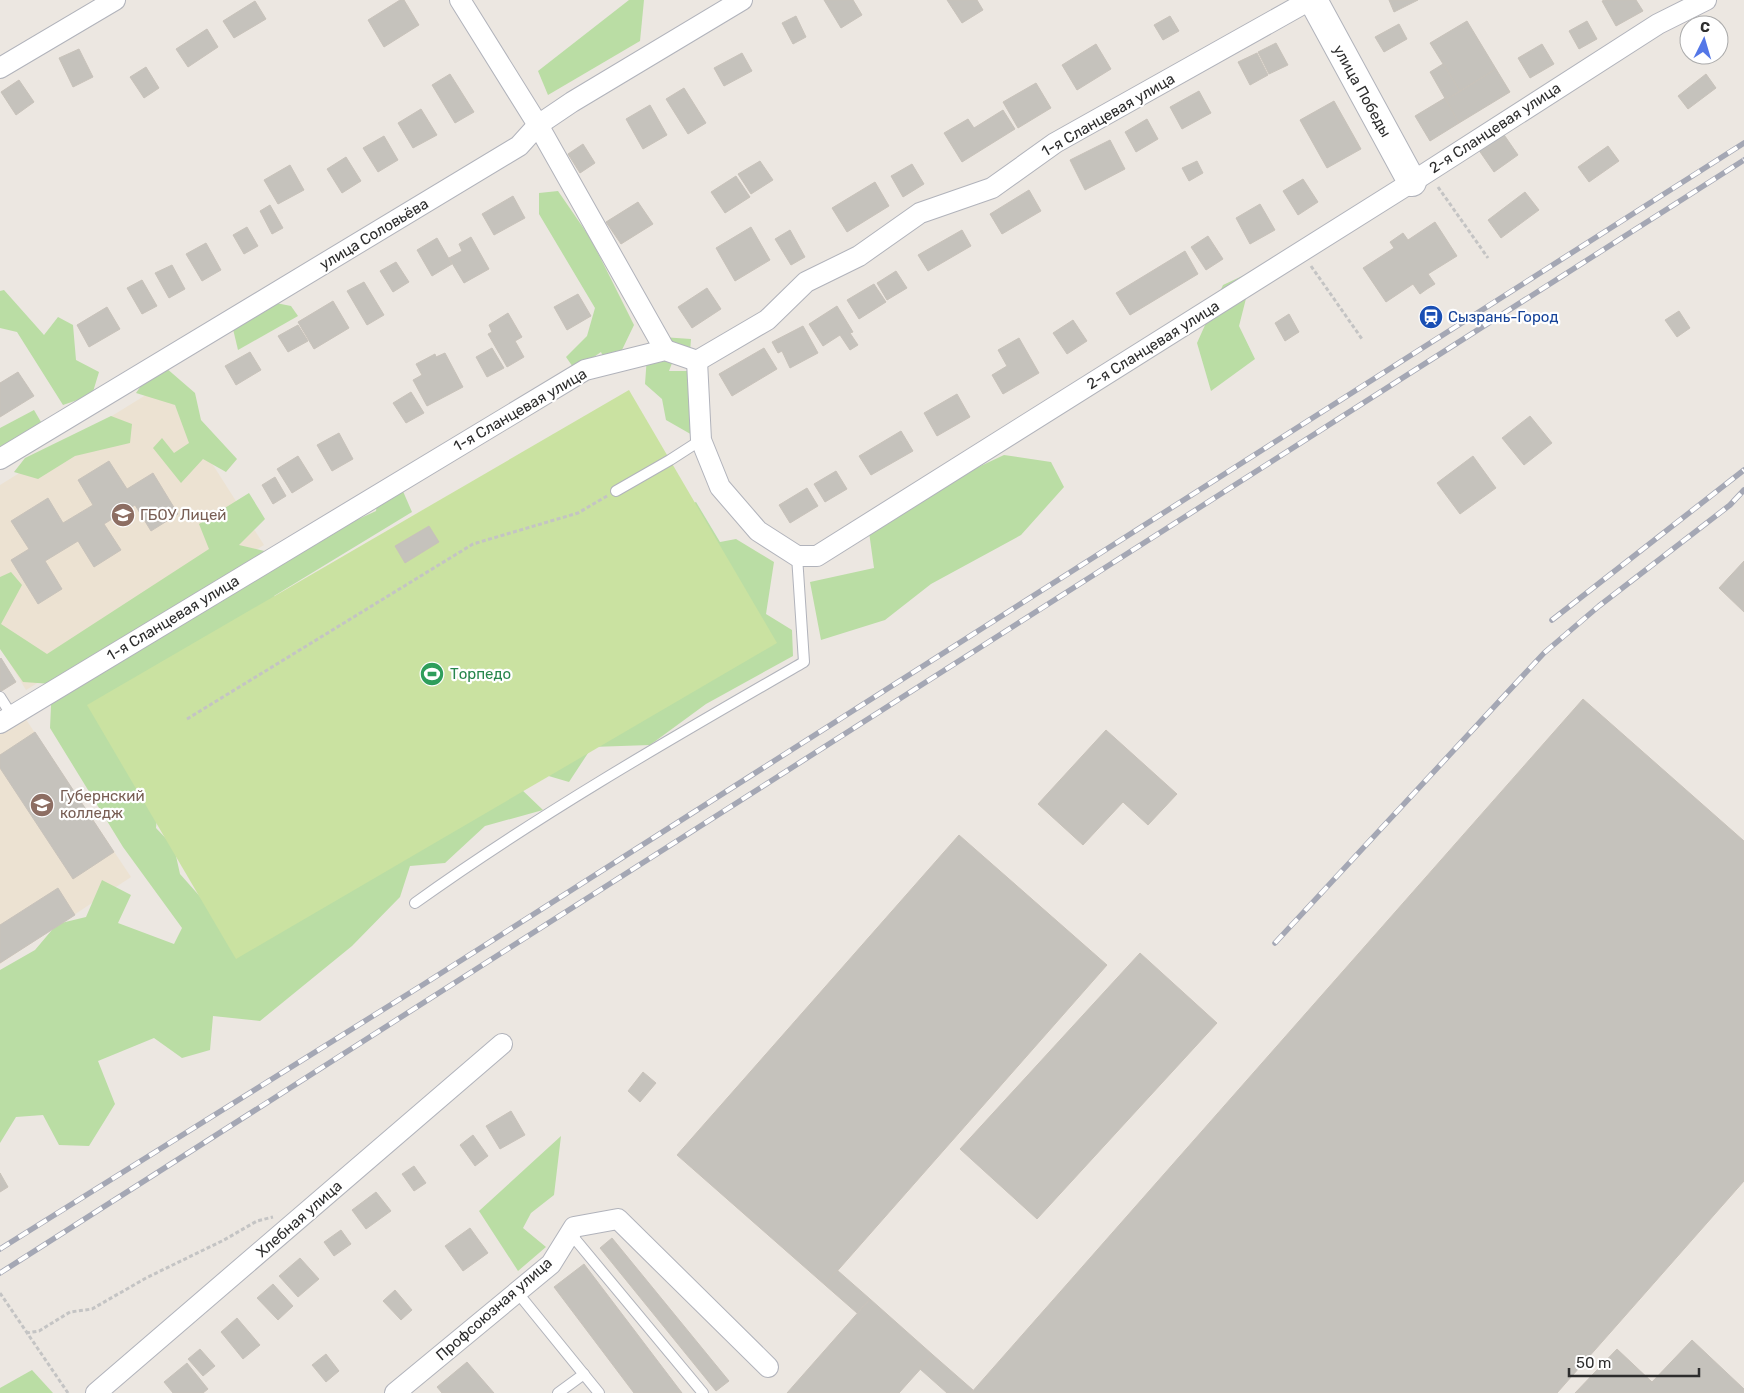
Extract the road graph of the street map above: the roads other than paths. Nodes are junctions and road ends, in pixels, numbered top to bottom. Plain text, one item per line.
1 (115, 0) edge
2 (460, 0) edge
3 (742, 0) edge
4 (1311, 0) edge
5 (1706, 0) edge
6 (0, 68) edge
7 (538, 125) junction
8 (1419, 177) junction
9 (665, 350) junction
10 (696, 360) junction
11 (702, 440) junction
12 (0, 459) edge
13 (616, 491) road end
14 (797, 556) junction
15 (0, 697) edge
16 (6, 719) edge
17 (415, 903) dead end
18 (502, 1044) dead end
19 (570, 1233) junction
20 (517, 1292) junction
21 (768, 1367) dead end
22 (584, 1374) junction
23 (96, 1393) edge
24 (395, 1393) edge
25 (558, 1393) edge
26 (599, 1393) edge
27 (703, 1393) edge

1 - 6 street
2 - 7 street
3 - 7 street, улица Соловьёва
4 - 8 street, улица Победы
4 - 10 street, 1-я Сланцевая улица
5 - 8 street, 2-я Сланцевая улица
7 - 9 street
7 - 12 street, улица Соловьёва
8 - 14 street, 2-я Сланцевая улица
9 - 10 street
9 - 16 street, 1-я Сланцевая улица
10 - 11 street
11 - 13 lane
11 - 14 street
14 - 17 lane
15 - 16 lane
18 - 23 street, Хлебная улица
19 - 20 street, Профсоюзная улица
19 - 21 street
19 - 27 lane
20 - 22 lane
20 - 24 street, Профсоюзная улица
22 - 25 lane
22 - 26 lane

